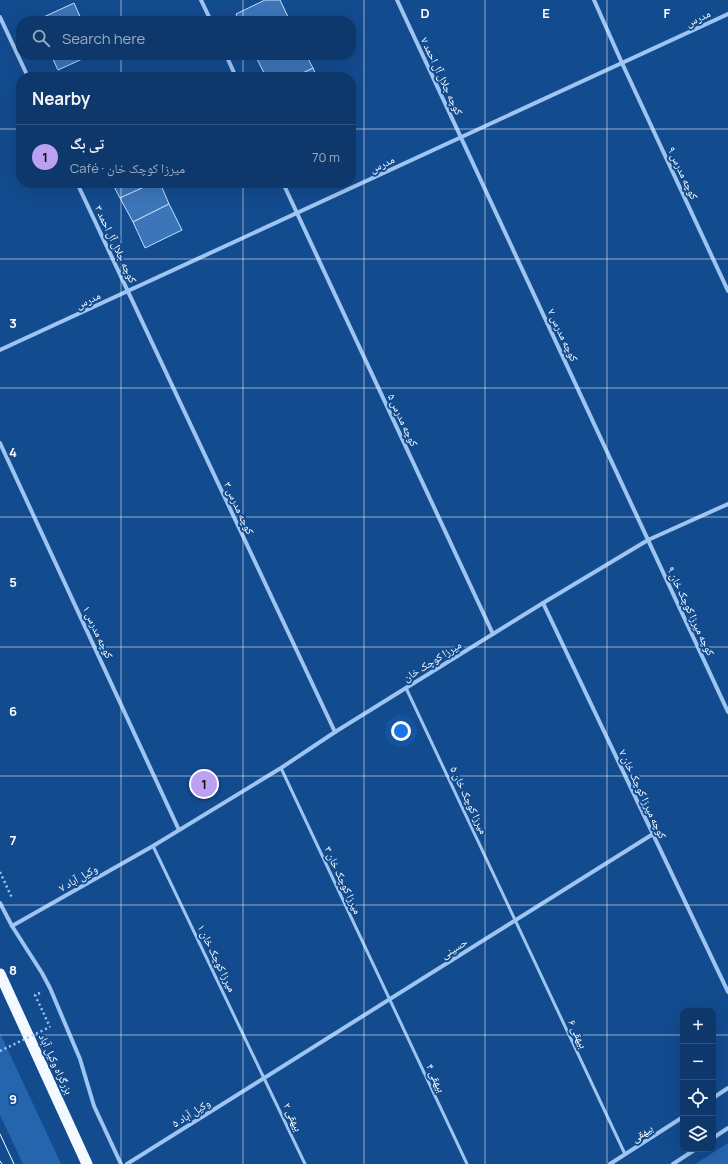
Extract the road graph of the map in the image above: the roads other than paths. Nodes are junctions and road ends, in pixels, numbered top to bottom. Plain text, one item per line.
1 (201, 0) edge
2 (397, 0) edge
3 (594, 0) edge
4 (728, 14) edge
5 (209, 16) edge
6 (0, 17) edge
7 (16, 51) edge
8 (20, 60) edge
9 (228, 60) edge
10 (622, 63) junction
11 (26, 72) edge
12 (234, 72) edge
13 (461, 137) junction
14 (356, 185) edge
15 (79, 188) edge
16 (285, 188) edge
17 (350, 188) edge
18 (296, 213) junction
19 (128, 291) junction
20 (728, 291) edge
21 (0, 350) edge
22 (0, 443) edge
23 (728, 504) edge
24 (648, 540) junction
25 (543, 603) junction
26 (493, 634) junction
27 (406, 688) junction
28 (728, 712) edge
29 (335, 732) junction
30 (281, 768) junction
31 (179, 830) junction
32 (653, 834) junction
33 (153, 846) junction
34 (0, 903) edge
35 (515, 920) junction
36 (12, 926) junction
37 (0, 974) edge
38 (728, 992) edge
39 (389, 999) junction
40 (264, 1078) junction
41 (728, 1088) edge
42 (716, 1096) edge
43 (680, 1119) edge
44 (728, 1128) edge
45 (716, 1136) edge
46 (691, 1152) edge
47 (625, 1154) junction
48 (87, 1164) edge
49 (121, 1164) edge
50 (127, 1164) edge
51 (305, 1164) edge
52 (467, 1164) edge
53 (610, 1164) edge
54 (673, 1164) edge

1 - 5 street
2 - 13 street, کوچه جلال آل احمد ۷
3 - 10 street, کوچه مدرس ۹
4 - 10 street, مدرس
6 - 7 street
8 - 11 street
9 - 12 street
10 - 13 street, مدرس
10 - 20 street, کوچه مدرس ۹
13 - 14 street, مدرس
13 - 24 street, کوچه مدرس ۷
15 - 19 street, کوچه جلال آل احمد ۳
16 - 18 street, کوچه مدرس ۵
17 - 18 street, مدرس
18 - 19 street, مدرس
18 - 26 street, کوچه مدرس ۵
19 - 21 street, مدرس
19 - 29 street, کوچه مدرس ۳
22 - 31 street, کوچه مدرس ۱
23 - 24 street, میرزا کوچک خان
24 - 25 street, میرزا کوچک خان
24 - 28 street, کوچه میرزا کوچک خان ۹
25 - 26 street, میرزا کوچک خان
25 - 32 street, کوچه میرزا کوچک خان ۷
26 - 27 street, میرزا کوچک خان
27 - 29 street, میرزا کوچک خان
27 - 35 lane, میرزا کوچک خان ۵
29 - 30 street, میرزا کوچک خان
30 - 31 street, میرزا کوچک خان
30 - 39 lane, میرزا کوچک خان ۳
31 - 33 street, میرزا کوچک خان
32 - 35 street, حسینی
32 - 38 street, کوچه میرزا کوچک خان ۷
33 - 36 street, ۷ وکیل آباد
33 - 40 lane, میرزا کوچک خان ۱
34 - 36 street
35 - 39 street, حسینی
35 - 47 lane, بیهقی ۶
36 - 49 street
37 - 48 highway, بزرگراه وکیل آباد
39 - 40 street, حسینی
39 - 52 lane, بیهقی ۴
40 - 50 street, وکیل آباد ۵
40 - 51 lane, بیهقی ۲
41 - 42 street
43 - 47 street, بیهقی
44 - 45 street
46 - 54 street
47 - 53 street, بیهقی

